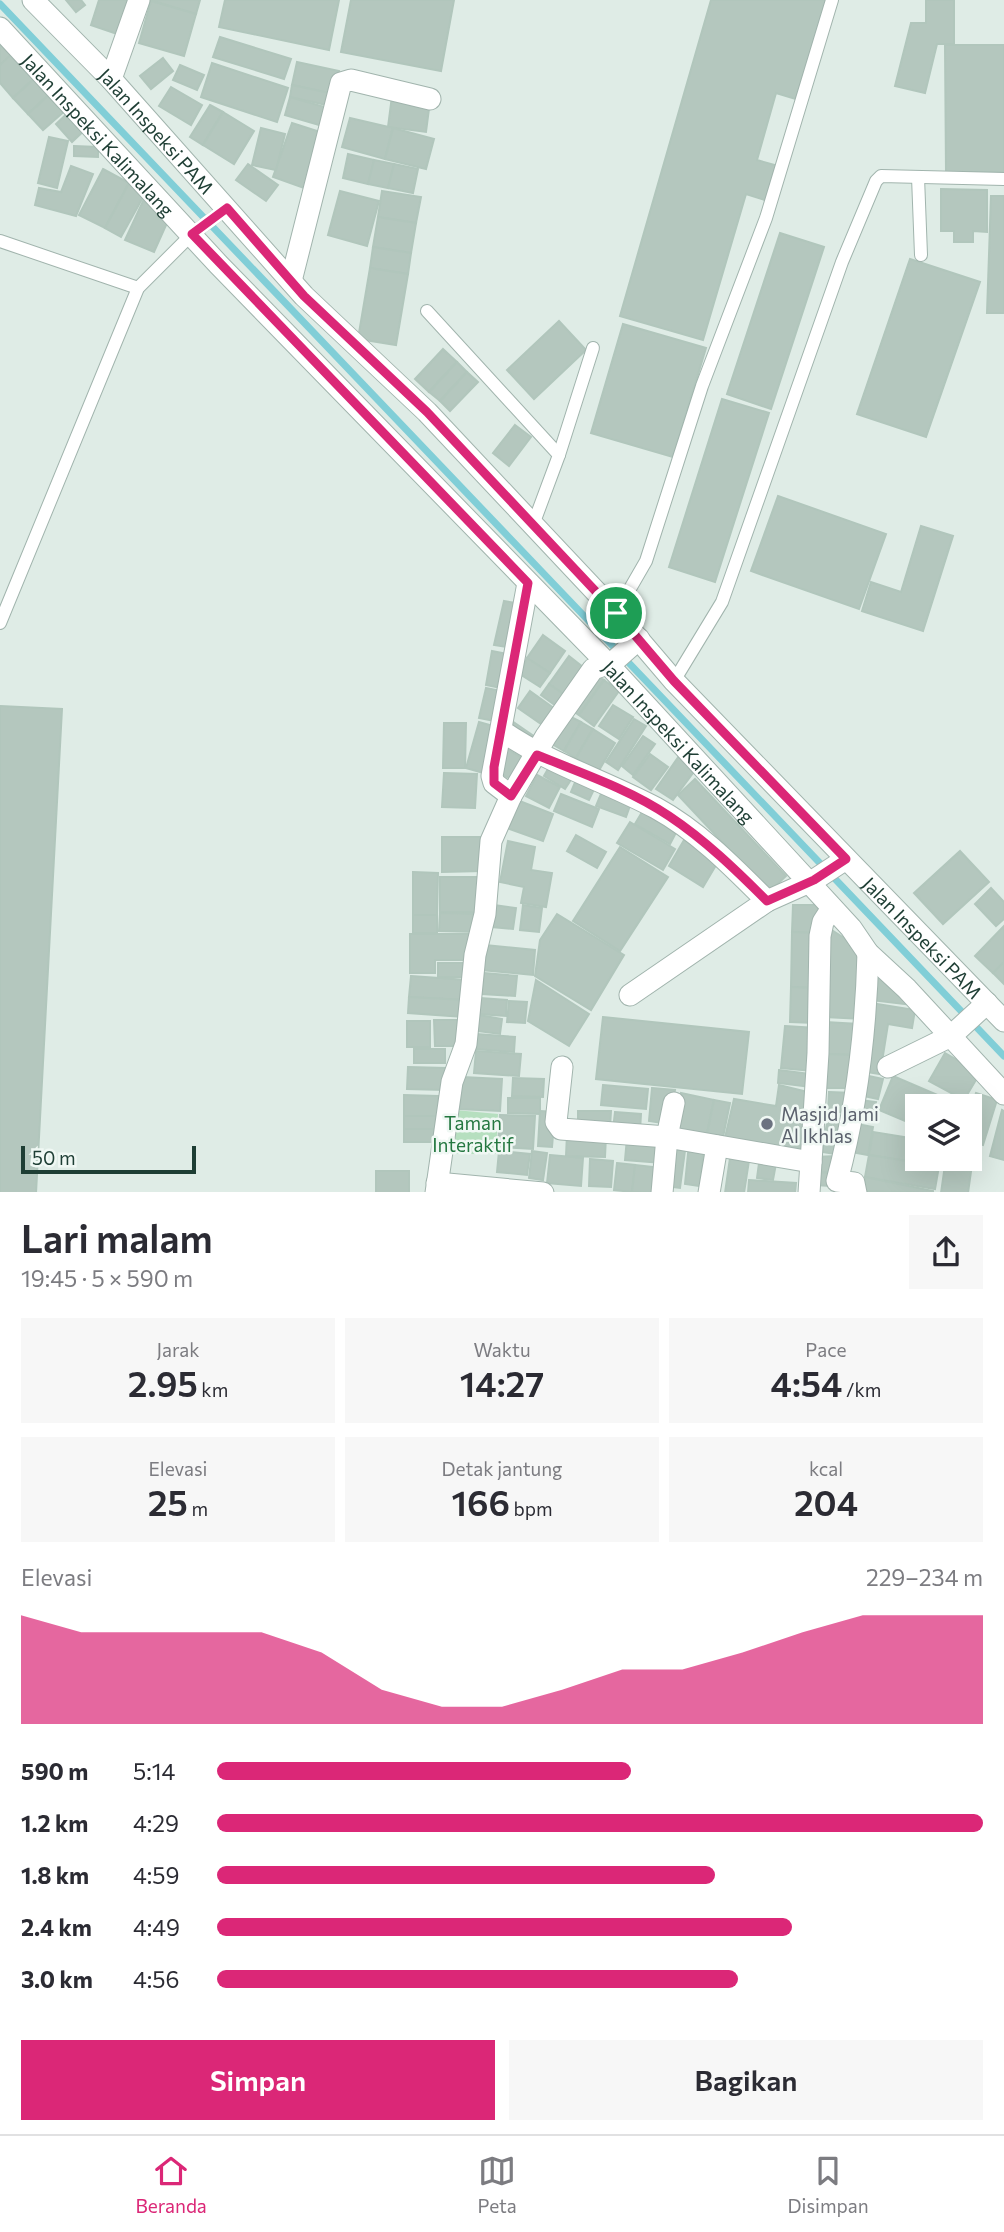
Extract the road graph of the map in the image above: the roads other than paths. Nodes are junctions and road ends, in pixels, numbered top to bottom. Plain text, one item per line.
1 (33, 0) edge
2 (139, 0) edge
3 (832, 0) edge
4 (0, 28) edge
5 (111, 79) junction
6 (429, 100) dead end
7 (918, 177) junction
8 (1004, 179) edge
9 (225, 209) junction
10 (195, 232) junction
11 (0, 241) edge
12 (920, 255) dead end
13 (291, 281) junction
14 (138, 288) junction
15 (427, 311) dead end
16 (593, 348) dead end
17 (559, 455) junction
18 (533, 525) junction
19 (528, 583) junction
20 (616, 613) junction
21 (0, 623) edge
22 (638, 640) junction
23 (610, 662) junction
24 (674, 681) junction
25 (502, 731) junction
26 (537, 755) junction
27 (511, 796) junction
28 (841, 862) junction
29 (811, 881) junction
30 (767, 901) junction
31 (832, 908) junction
32 (868, 953) junction
33 (630, 995) dead end
34 (984, 1006) junction
35 (1004, 1021) edge
36 (954, 1034) junction
37 (562, 1067) dead end
38 (888, 1067) dead end
39 (1004, 1094) edge
40 (674, 1103) dead end
41 (667, 1137) junction
42 (717, 1146) junction
43 (811, 1162) junction
44 (437, 1188) edge
45 (516, 1190) edge
46 (543, 1192) edge
47 (662, 1192) edge
48 (709, 1192) edge
49 (809, 1192) edge
50 (856, 1192) edge

1 - 5 street, Jalan Inspeksi PAM
2 - 5 street
3 - 20 lane
4 - 10 street, Jalan Inspeksi Kalimalang
5 - 9 street, Jalan Inspeksi PAM
6 - 13 street
7 - 8 lane
7 - 12 lane
7 - 24 lane
9 - 10 lane
9 - 13 street, Jalan Inspeksi PAM
10 - 14 lane
10 - 19 street, Jalan Inspeksi Kalimalang
11 - 14 lane
13 - 18 street, Jalan Inspeksi PAM
14 - 21 lane
15 - 17 lane
16 - 17 lane
17 - 18 lane
18 - 20 street, Jalan Inspeksi PAM
19 - 23 street, Jalan Inspeksi Kalimalang
19 - 25 street
20 - 22 street, Jalan Inspeksi PAM
22 - 23 street
22 - 24 street, Jalan Inspeksi PAM
23 - 26 street
23 - 29 street, Jalan Inspeksi Kalimalang
24 - 28 street, Jalan Inspeksi PAM
25 - 26 street
25 - 27 street
26 - 27 street
26 - 30 street
27 - 44 street
28 - 29 street
28 - 34 street, Jalan Inspeksi PAM
29 - 30 street
29 - 31 street, Jalan Inspeksi Kalimalang
30 - 33 street
31 - 32 street, Jalan Inspeksi Kalimalang
31 - 43 street
32 - 36 street, Jalan Inspeksi Kalimalang
32 - 50 street
34 - 35 street, Jalan Inspeksi PAM
34 - 36 street
36 - 38 street
36 - 39 street, Jalan Inspeksi Kalimalang
37 - 41 street
40 - 41 street
41 - 42 street
41 - 47 street
42 - 43 street
42 - 48 street
43 - 49 street
44 - 45 street
45 - 46 street

